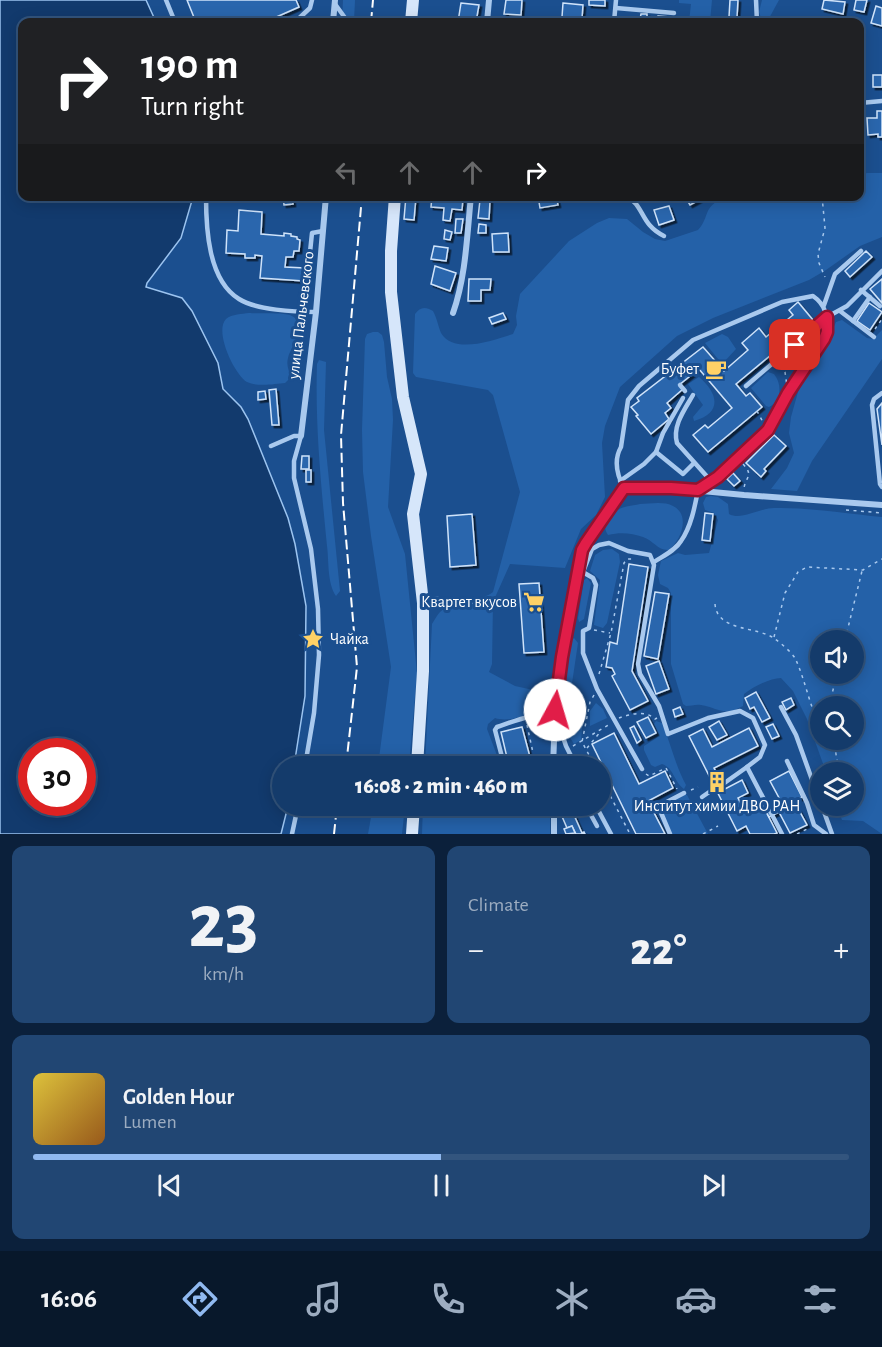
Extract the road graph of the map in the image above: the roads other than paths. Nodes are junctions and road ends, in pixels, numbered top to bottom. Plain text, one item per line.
1 (166, 0) edge
2 (312, 0) edge
3 (413, 0) edge
4 (489, 0) edge
5 (616, 0) edge
6 (756, 0) edge
7 (335, 2) edge
8 (616, 8) junction
9 (674, 13) dead end
10 (173, 18) edge
11 (299, 18) edge
12 (333, 18) edge
13 (345, 18) edge
14 (411, 18) edge
15 (487, 18) edge
16 (615, 18) edge
17 (757, 18) edge
18 (882, 101) edge
19 (864, 103) edge
20 (206, 201) edge
21 (326, 201) edge
22 (395, 201) edge
23 (470, 201) edge
24 (632, 201) edge
25 (323, 231) junction
26 (664, 236) dead end
27 (861, 251) dead end
28 (309, 262) dead end
29 (882, 271) edge
30 (861, 290) junction
31 (870, 297) junction
32 (824, 306) junction
33 (880, 306) dead end
34 (840, 311) junction
35 (316, 312) junction
36 (453, 313) dead end
37 (827, 317) junction
38 (853, 321) junction
39 (872, 336) road end
40 (663, 365) junction
41 (671, 374) dead end
42 (680, 385) dead end
43 (746, 386) dead end
44 (685, 391) dead end
45 (882, 393) edge
46 (693, 396) dead end
47 (683, 398) dead end
48 (300, 436) junction
49 (271, 446) dead end
50 (656, 452) junction
51 (694, 463) junction
52 (620, 481) junction
53 (711, 481) junction
54 (882, 487) edge
55 (624, 488) junction
56 (698, 490) junction
57 (882, 505) edge
58 (654, 562) junction
59 (580, 571) junction
60 (423, 598) junction
61 (503, 604) dead end
62 (781, 707) dead end
63 (555, 713) junction
64 (307, 756) edge
65 (418, 756) edge
66 (502, 756) edge
67 (553, 756) edge
68 (570, 756) edge
69 (787, 761) dead end
70 (747, 767) junction
71 (642, 769) road end
72 (810, 774) edge
73 (723, 784) dead end
74 (715, 788) dead end
75 (682, 794) road end
76 (702, 796) dead end
77 (296, 816) edge
78 (413, 816) edge
79 (554, 816) edge
80 (592, 816) edge
81 (601, 816) edge
82 (825, 816) edge
83 (597, 826) dead end
84 (292, 834) edge
85 (412, 834) edge
86 (554, 834) edge
87 (611, 834) edge
88 (670, 834) edge
89 (782, 834) edge
90 (826, 834) edge
91 (832, 834) edge

1 - 10 lane
2 - 11 lane
3 - 14 main road
4 - 15 street
5 - 8 lane
6 - 17 lane
7 - 12 street
7 - 13 lane
8 - 9 lane
8 - 16 lane
18 - 19 lane
20 - 35 lane
21 - 25 street, улица Пальчевского
22 - 60 main road
23 - 36 street
24 - 26 lane
25 - 28 lane
25 - 35 street, улица Пальчевского
27 - 32 lane
29 - 30 lane
30 - 31 lane
30 - 34 lane
31 - 33 lane
31 - 38 lane
32 - 37 lane
32 - 40 lane
34 - 37 lane
34 - 38 lane
35 - 48 street, улица Пальчевского
37 - 43 lane
37 - 53 lane
38 - 39 lane
40 - 41 lane
40 - 52 lane
42 - 44 lane
45 - 54 lane
46 - 51 lane
47 - 50 lane
48 - 49 lane
48 - 64 lane
50 - 51 lane
50 - 52 lane
51 - 53 lane
52 - 55 lane
53 - 56 lane
55 - 56 street
55 - 59 street
56 - 57 street
56 - 58 lane
58 - 59 lane
58 - 70 lane
59 - 63 street
59 - 71 lane
60 - 61 lane
60 - 65 main road
62 - 72 lane
63 - 66 lane
63 - 67 street
63 - 68 lane
69 - 90 lane
70 - 73 lane
70 - 89 lane
74 - 76 lane
75 - 88 lane
77 - 84 lane
78 - 85 main road
79 - 86 street
80 - 83 lane
81 - 87 lane
82 - 91 lane

